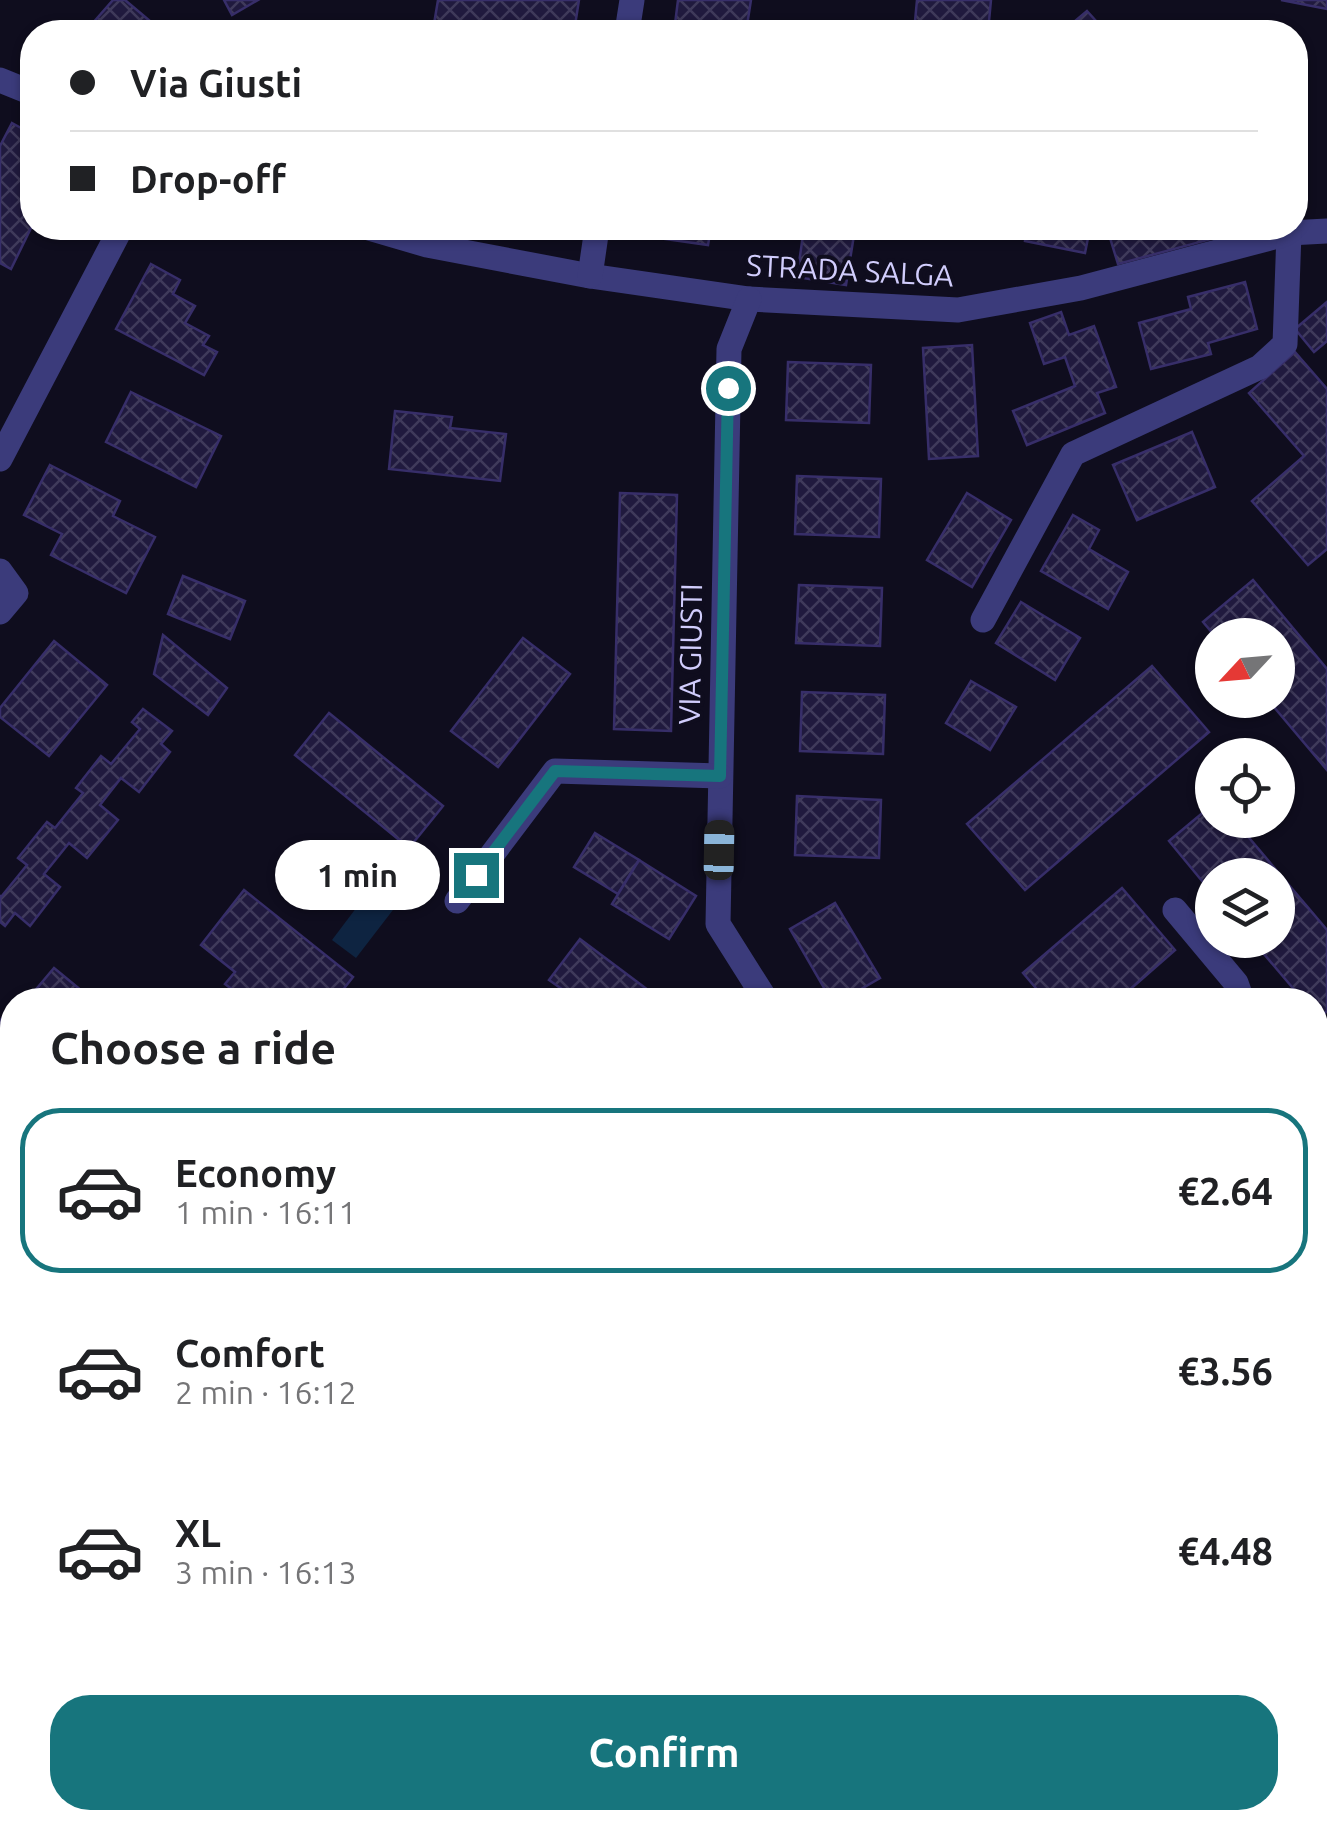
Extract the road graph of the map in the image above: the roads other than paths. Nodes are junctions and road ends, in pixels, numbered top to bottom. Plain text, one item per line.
1 (115, 240) edge
2 (409, 240) edge
3 (595, 240) edge
4 (1258, 240) edge
5 (1288, 240) edge
6 (590, 276) junction
7 (749, 300) junction
8 (0, 459) edge
9 (0, 571) edge
10 (0, 612) edge
11 (982, 620) dead end
12 (720, 776) junction
13 (457, 901) dead end
14 (1175, 910) dead end
15 (758, 988) edge
16 (1238, 988) edge

1 - 8 street
2 - 6 street, STRADA SALGA
3 - 6 street
4 - 7 street, STRADA SALGA
5 - 11 street
6 - 7 street, STRADA SALGA
7 - 12 street, VIA GIUSTI
9 - 10 street
12 - 13 street
12 - 15 street, VIA GIUSTI
14 - 16 street

